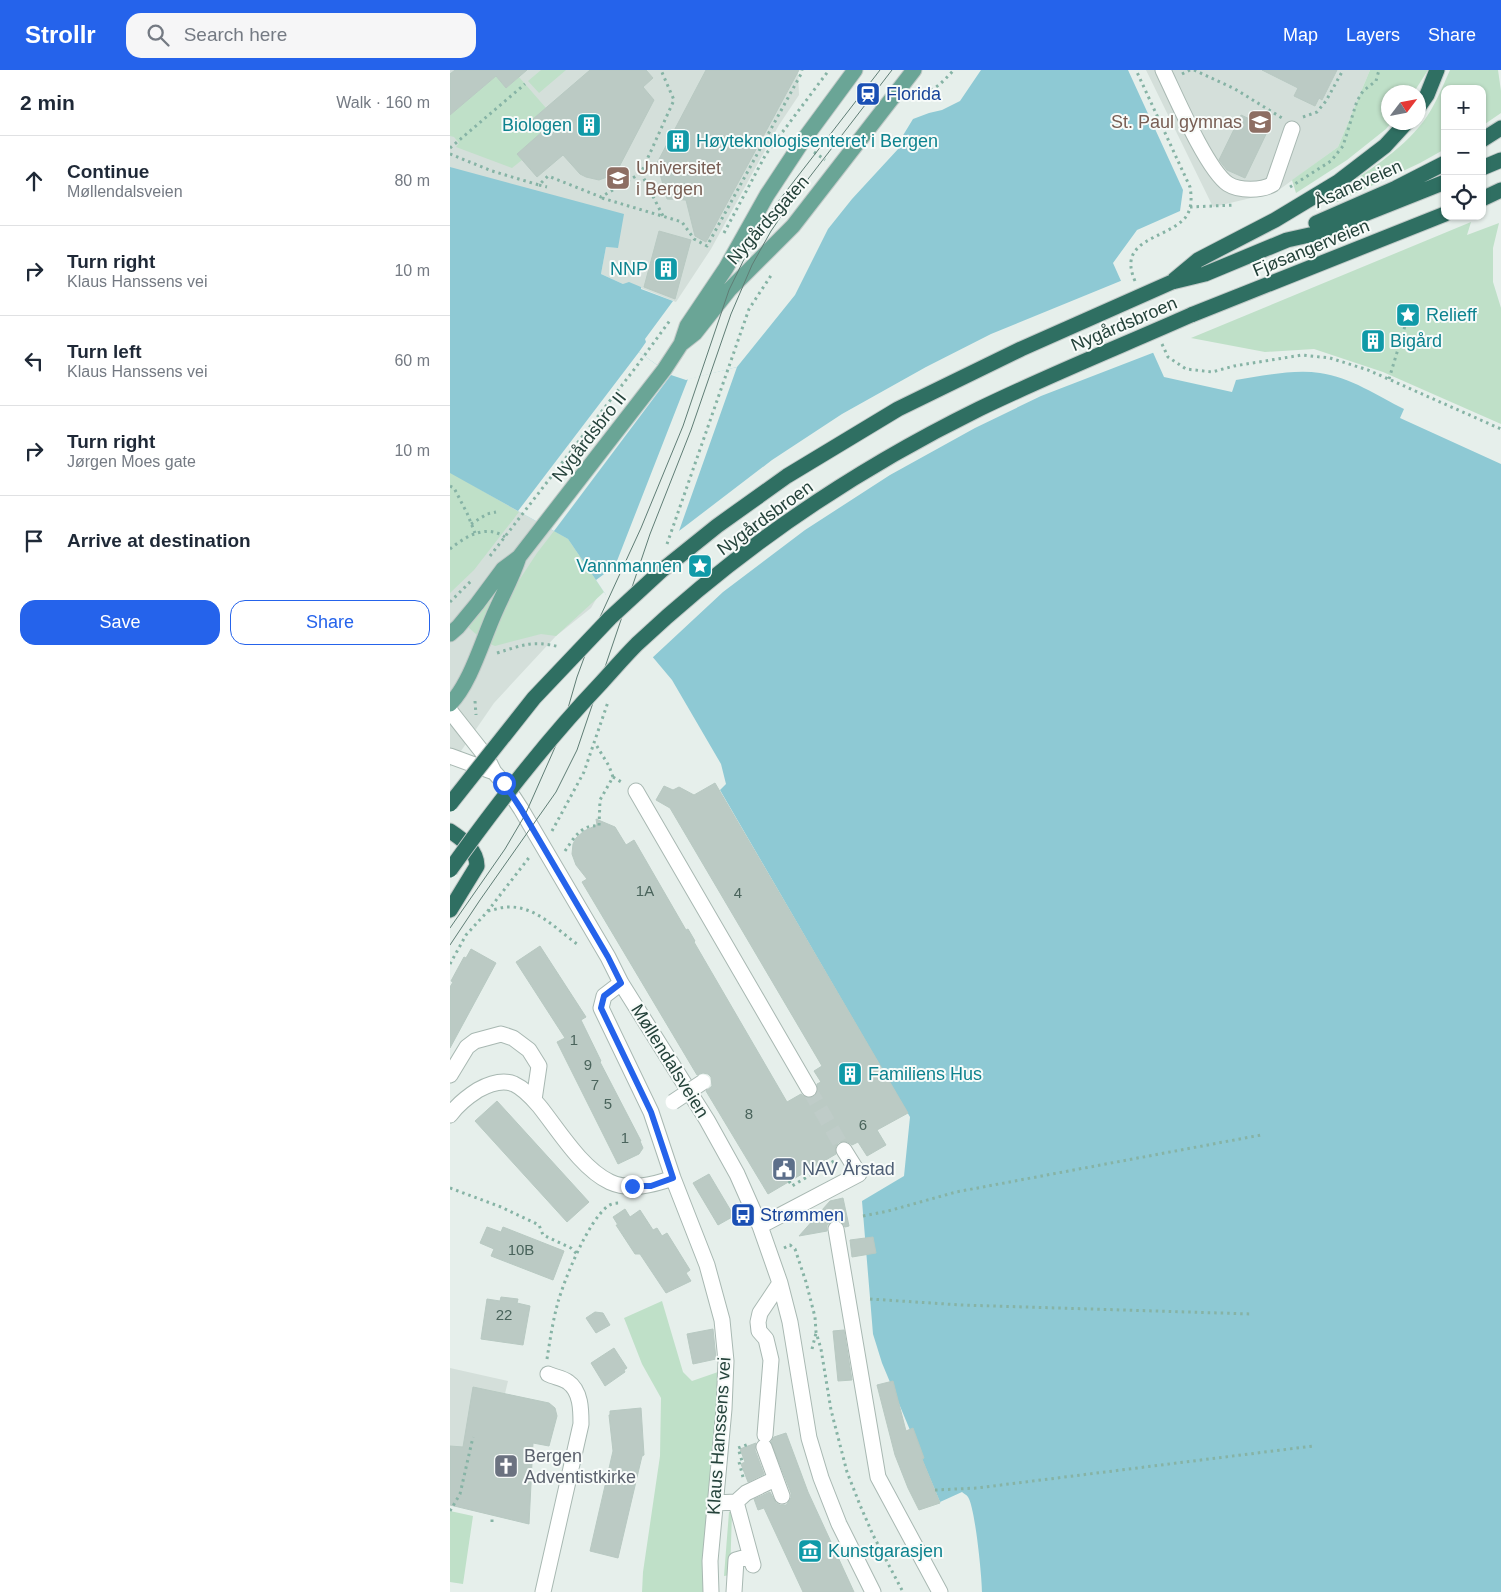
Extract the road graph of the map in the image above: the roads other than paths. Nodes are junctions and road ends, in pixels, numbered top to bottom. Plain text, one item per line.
1 (855, 70) edge
2 (914, 70) edge
3 (1163, 70) edge
4 (1437, 70) edge
5 (1426, 96) edge
6 (1292, 127) road end
7 (1400, 130) edge
8 (1441, 165) edge
9 (1441, 184) edge
10 (1501, 190) edge
11 (1501, 196) edge
12 (1486, 198) edge
13 (1486, 199) edge
14 (1441, 216) edge
15 (1287, 240) junction
16 (1172, 282) junction
17 (1191, 316) joint
18 (681, 344) junction
19 (664, 370) joint
20 (519, 557) junction
21 (450, 634) edge
22 (450, 704) edge
23 (450, 711) edge
24 (450, 756) edge
25 (494, 772) junction
26 (636, 791) dead end
27 (450, 804) edge
28 (450, 831) edge
29 (450, 870) edge
30 (450, 910) edge
31 (621, 983) junction
32 (450, 1075) edge
33 (703, 1082) dead end
34 (809, 1089) tunnel mouth
35 (534, 1100) junction
36 (651, 1112) junction
37 (450, 1115) edge
38 (846, 1152) tunnel mouth
39 (673, 1178) junction
40 (760, 1226) junction
41 (836, 1229) dead end
42 (780, 1283) junction
43 (548, 1374) road end
44 (775, 1479) junction
45 (782, 1496) dead end
46 (736, 1502) junction
47 (715, 1503) junction
48 (543, 1592) edge
49 (711, 1592) edge
50 (734, 1592) edge
51 (873, 1592) edge
52 (940, 1592) edge

1 - 18 main road, Nygårdsgaten
2 - 18 main road, Nygårdsgaten
3 - 6 street
4 - 5 highway
7 - 16 highway
8 - 15 highway, Åsaneveien
9 - 15 highway
10 - 12 highway
11 - 13 highway
14 - 17 highway, Fjøsangerveien
15 - 16 highway, Fjøsangerveien
16 - 27 highway, Nygårdsbroen, bridge
17 - 29 highway, Nygårdsbroen, bridge
18 - 19 main road, Nygårdsgaten
19 - 20 main road, Nygårdsbro II
20 - 21 main road
20 - 22 main road
23 - 25 street, Møllendalsveien
24 - 25 street
25 - 31 street, Møllendalsveien
26 - 34 street
28 - 30 highway
31 - 36 street, Klaus Hanssens vei
31 - 40 street, Møllendalsveien
32 - 35 street
33 - 36 street, bridge
35 - 37 street
35 - 39 street
36 - 39 street, Klaus Hanssens vei
38 - 40 street
39 - 47 street, Klaus Hanssens vei
40 - 42 street, Møllendalsveien
41 - 52 street
42 - 44 street
42 - 51 street, Møllendalsveien
43 - 48 street
44 - 45 street
44 - 46 street
46 - 47 street
46 - 50 street
47 - 49 street, Klaus Hanssens vei

